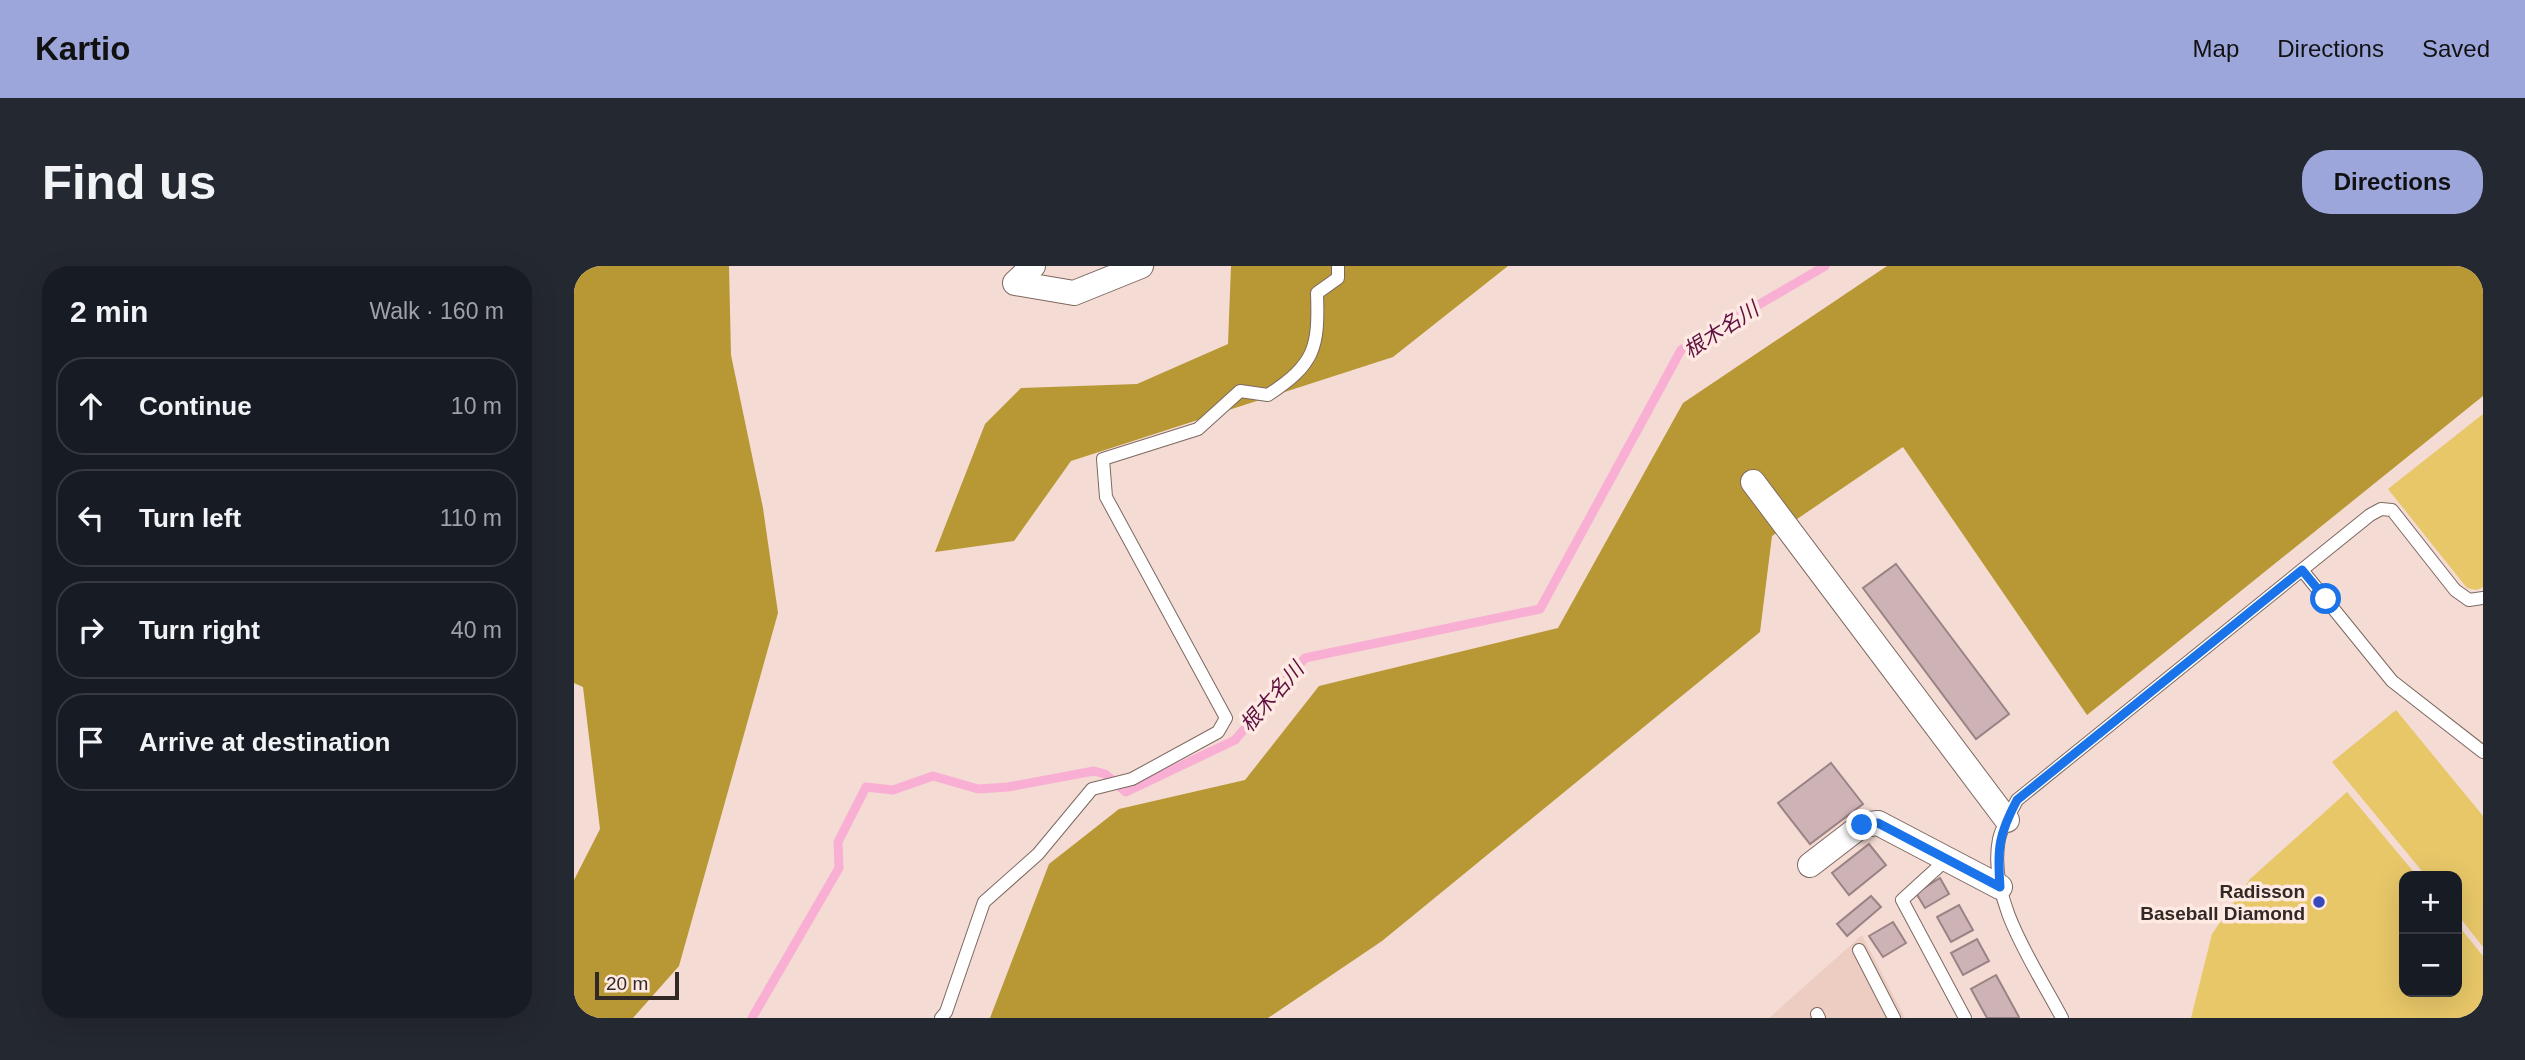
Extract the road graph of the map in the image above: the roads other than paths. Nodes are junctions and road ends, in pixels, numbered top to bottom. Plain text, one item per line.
1 (1033, 266) edge
2 (1141, 266) edge
3 (1338, 266) edge
4 (1754, 482) dead end
5 (2302, 570) junction
6 (2483, 598) edge
7 (2483, 752) edge
8 (2007, 820) junction
9 (1947, 859) junction
10 (1810, 865) dead end
11 (2000, 887) junction
12 (1859, 950) dead end
13 (941, 1018) edge
14 (1894, 1018) edge
15 (1965, 1018) edge
16 (2063, 1018) edge

1 - 2 street
3 - 13 lane
4 - 8 street
5 - 6 lane
5 - 7 lane
5 - 8 lane
8 - 11 lane
9 - 10 street
9 - 11 street
9 - 15 lane
11 - 16 lane
12 - 14 lane

